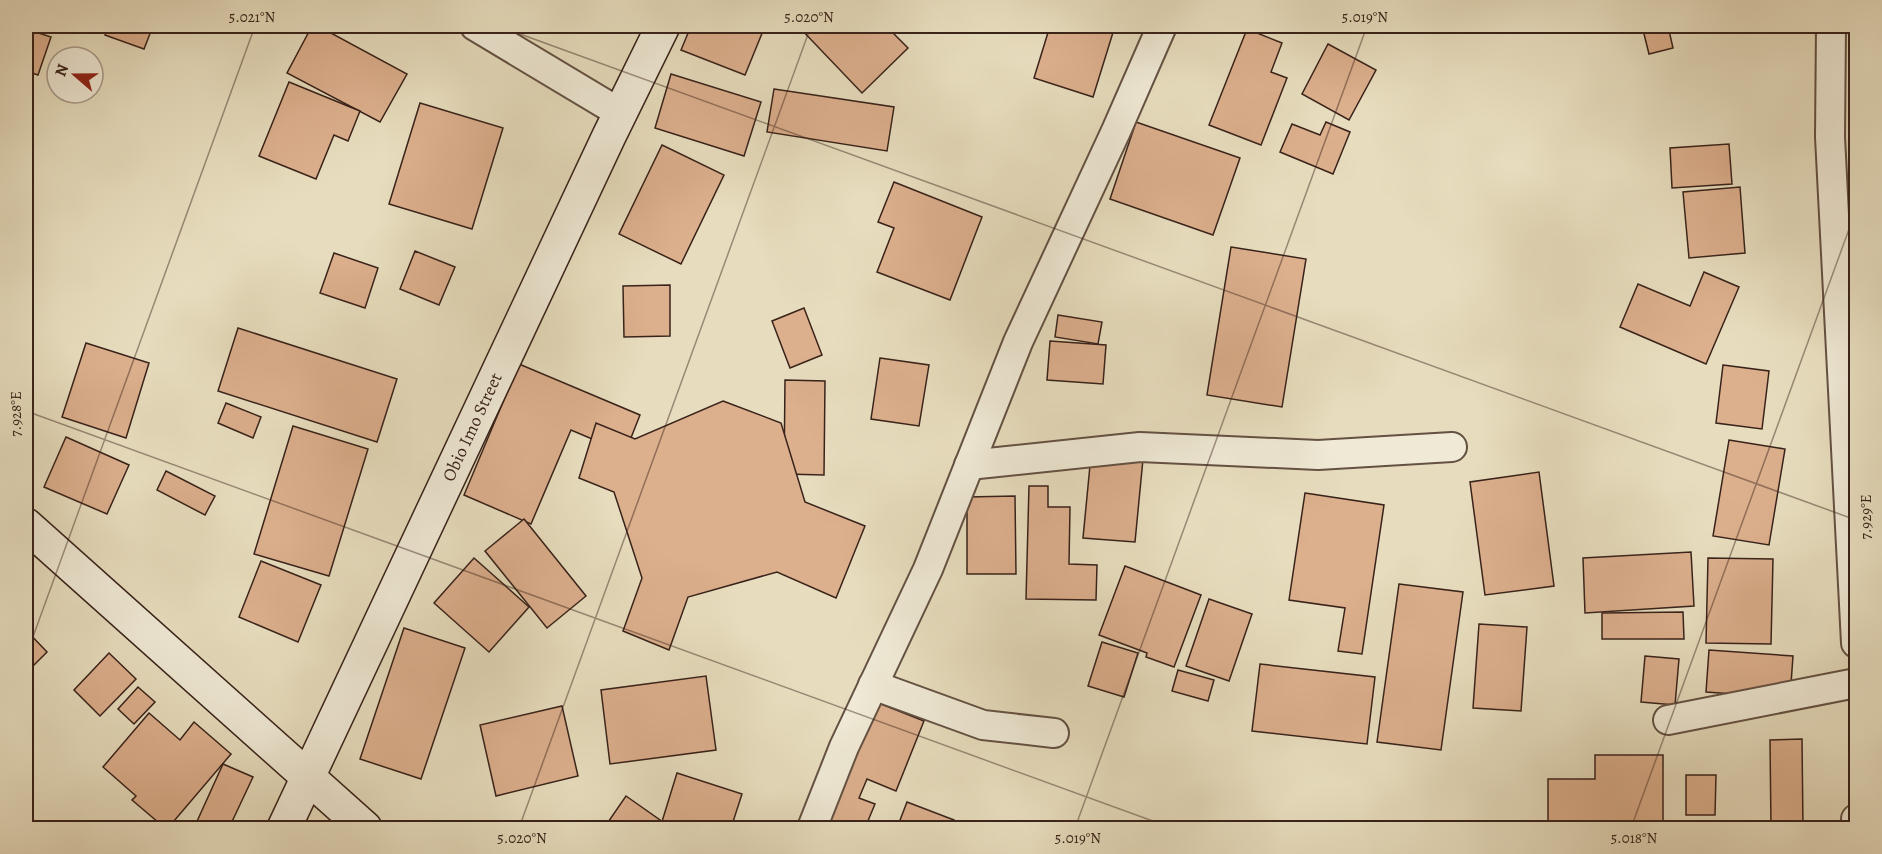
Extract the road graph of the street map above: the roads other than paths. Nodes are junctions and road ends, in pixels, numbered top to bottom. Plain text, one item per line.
1 (475, 26) edge
2 (663, 26) edge
3 (1162, 26) edge
4 (1831, 26) edge
5 (620, 113) junction
6 (1848, 321) edge
7 (1452, 447) dead end
8 (969, 465) junction
9 (26, 525) edge
10 (1855, 585) edge
11 (1857, 643) edge
12 (1857, 683) edge
13 (873, 685) junction
14 (1668, 720) dead end
15 (1054, 733) dead end
16 (308, 778) junction
17 (1857, 819) edge
18 (284, 828) edge
19 (365, 828) edge
20 (812, 828) edge
21 (1856, 828) edge

1 - 5 street
2 - 5 street, Obio Imo Street
3 - 8 street
4 - 6 street
5 - 16 street, Obio Imo Street
6 - 10 street
7 - 8 street
8 - 13 street
9 - 16 street
10 - 11 street
12 - 14 street
13 - 15 street
13 - 20 street
16 - 18 street, Obio Imo Street
16 - 19 street
17 - 21 street

